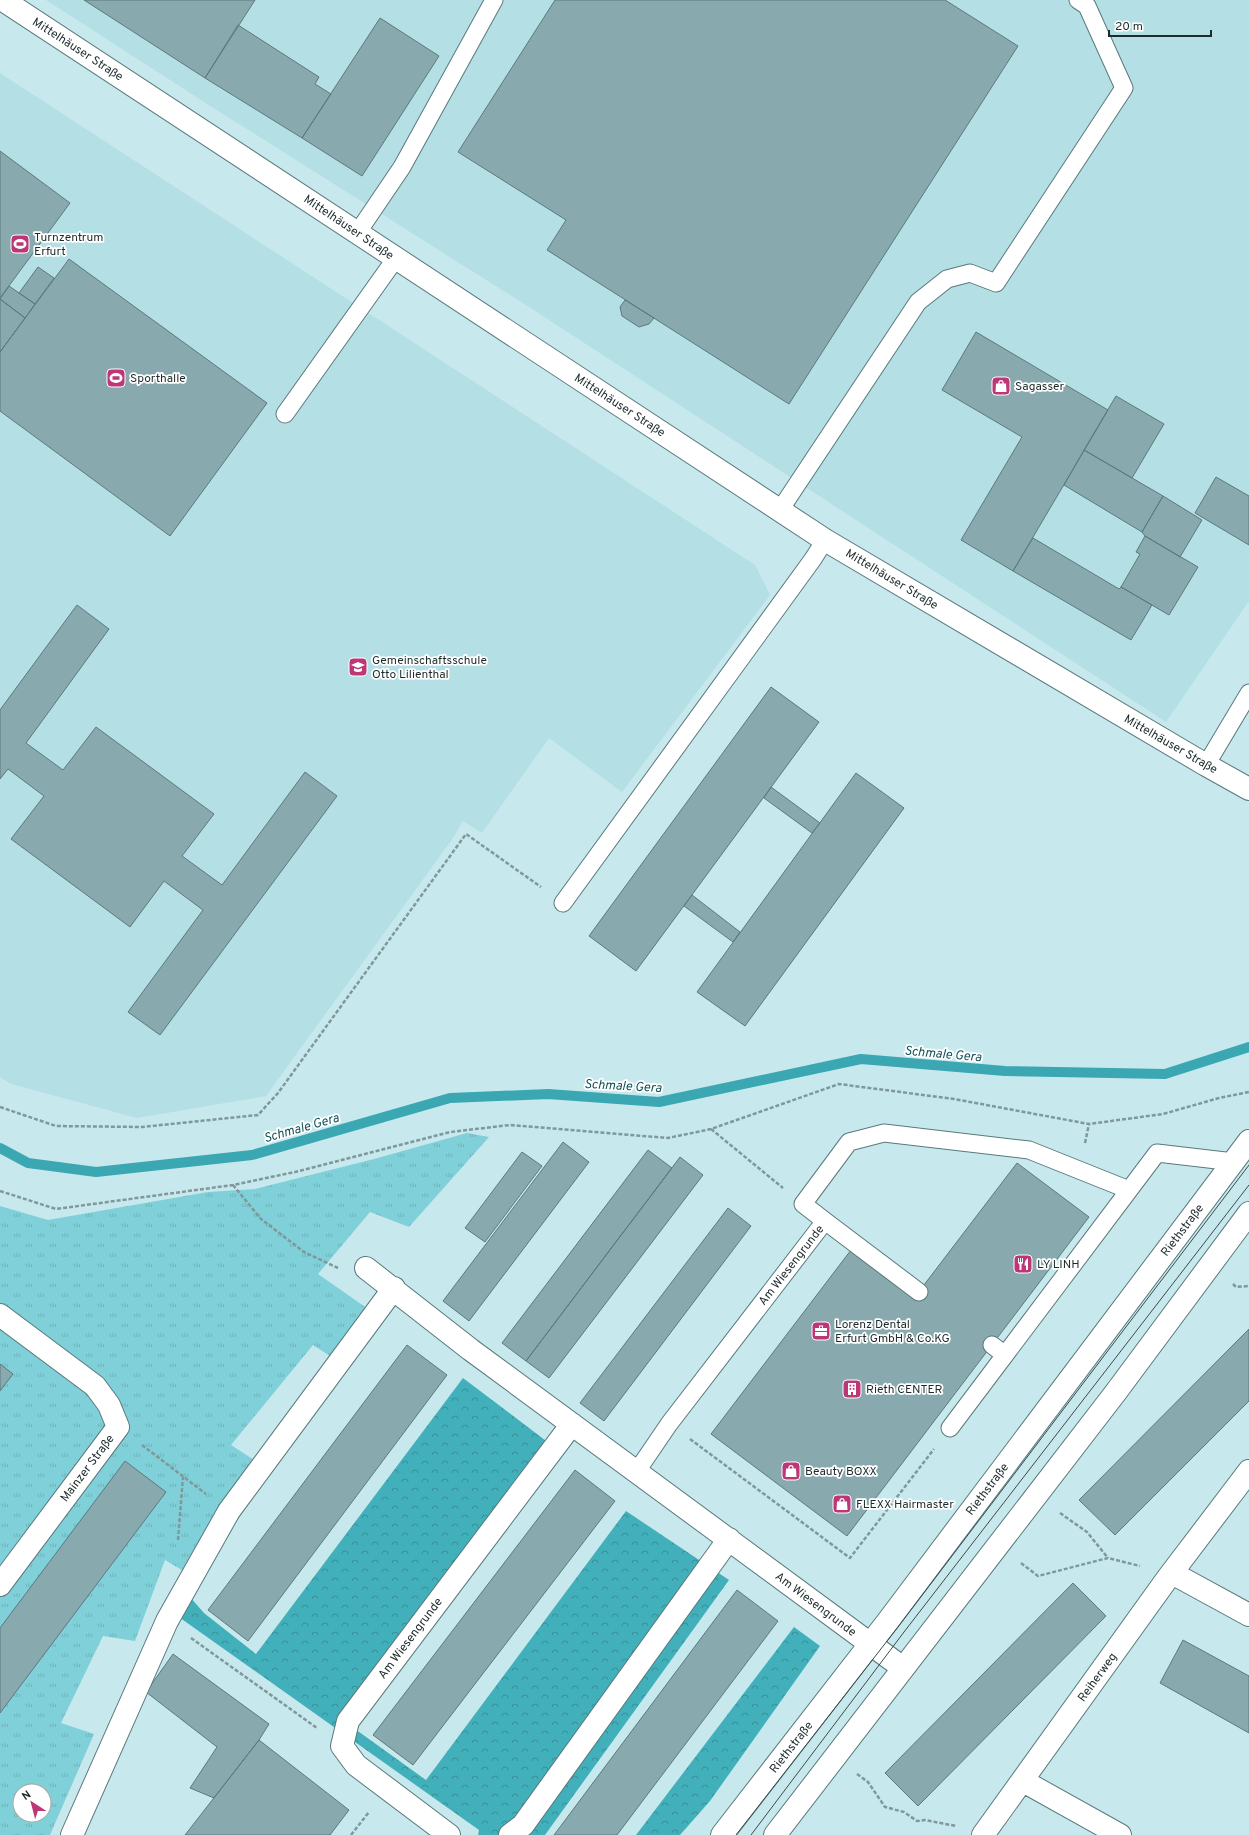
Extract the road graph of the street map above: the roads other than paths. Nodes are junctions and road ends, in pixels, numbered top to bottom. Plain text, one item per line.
1 (3, 0) edge
2 (494, 0) edge
3 (1078, 0) edge
4 (358, 232) junction
5 (396, 258) junction
6 (285, 414) dead end
7 (780, 510) junction
8 (825, 540) junction
9 (1249, 693) edge
10 (1206, 765) junction
11 (1249, 788) edge
12 (564, 903) road end
13 (1249, 1141) edge
14 (1234, 1162) junction
15 (1129, 1190) junction
16 (1249, 1213) edge
17 (825, 1221) junction
18 (366, 1268) road end
19 (394, 1288) junction
20 (919, 1292) dead end
21 (0, 1315) edge
22 (572, 1424) junction
23 (950, 1428) road end
24 (637, 1470) junction
25 (1249, 1471) edge
26 (729, 1539) junction
27 (1170, 1576) junction
28 (0, 1585) edge
29 (1249, 1615) edge
30 (870, 1644) junction
31 (903, 1668) junction
32 (1023, 1781) junction
33 (988, 1827) edge
34 (72, 1835) edge
35 (449, 1835) edge
36 (510, 1835) edge
37 (722, 1835) edge
38 (775, 1835) edge
39 (1120, 1835) edge

1 - 4 street, Mittelhäuser Straße
2 - 4 lane
3 - 7 lane
4 - 5 street, Mittelhäuser Straße
5 - 6 lane
5 - 7 street, Mittelhäuser Straße
7 - 8 street, Mittelhäuser Straße
8 - 10 street, Mittelhäuser Straße
8 - 12 lane
9 - 10 lane
10 - 11 street, Mittelhäuser Straße
13 - 14 street, Riethstraße
14 - 15 lane
14 - 30 street, Riethstraße
15 - 17 lane, Am Wiesengrunde
15 - 23 lane
16 - 31 street
17 - 20 lane
17 - 24 lane, Am Wiesengrunde
18 - 19 street, Am Wiesengrunde
19 - 22 street, Am Wiesengrunde
19 - 34 street
21 - 28 street, Mainzer Straße
22 - 24 street, Am Wiesengrunde
22 - 35 street, Am Wiesengrunde
24 - 26 street, Am Wiesengrunde
25 - 27 street, Reiherweg
26 - 30 street, Am Wiesengrunde
26 - 36 street
27 - 29 street
27 - 32 street, Reiherweg
30 - 31 street, Am Wiesengrunde
30 - 37 street, Riethstraße
31 - 38 street
32 - 33 street, Reiherweg
32 - 39 street

